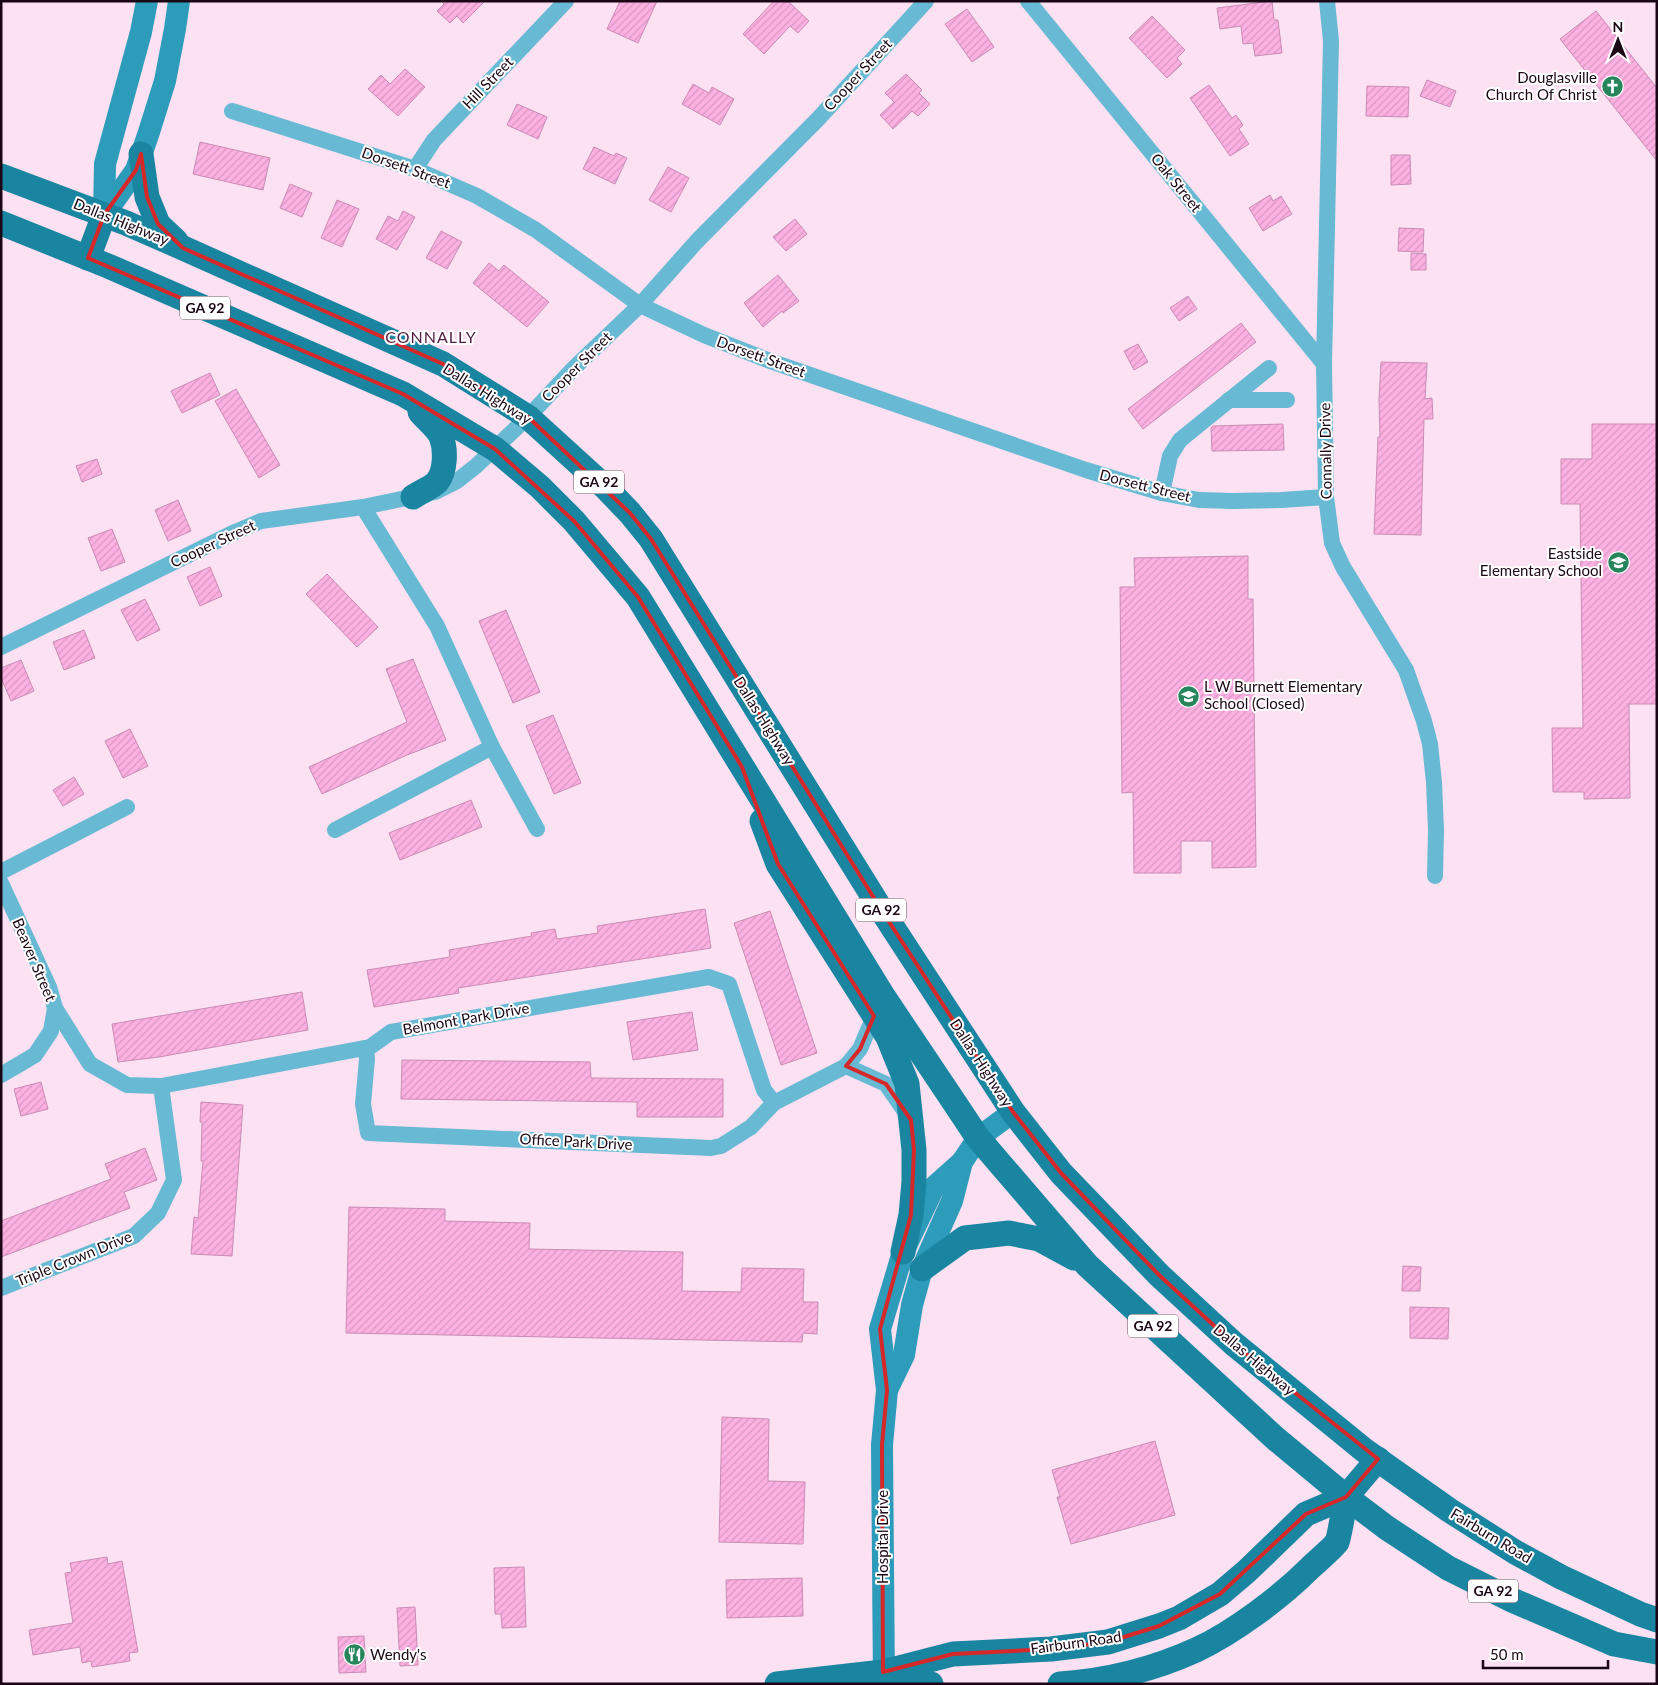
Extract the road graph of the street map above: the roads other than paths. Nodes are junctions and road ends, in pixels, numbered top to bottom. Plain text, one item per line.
1 (147, 1) edge
2 (179, 1) edge
3 (566, 1) edge
4 (926, 1) edge
5 (1028, 1) edge
6 (1327, 1) edge
7 (232, 111) dead end
8 (141, 154) junction
9 (416, 169) junction
10 (1, 176) edge
11 (104, 215) junction
12 (1, 223) edge
13 (183, 248) junction
14 (88, 258) junction
15 (640, 305) junction
16 (1324, 364) junction
17 (1268, 368) dead end
18 (403, 394) junction
19 (1229, 400) junction
20 (1287, 400) dead end
21 (528, 417) junction
22 (495, 449) junction
23 (1162, 493) junction
24 (413, 497) junction
25 (1326, 497) junction
26 (363, 507) junction
27 (1, 647) edge
28 (492, 746) junction
29 (742, 767) junction
30 (127, 807) dead end
31 (537, 829) dead end
32 (335, 830) dead end
33 (1, 872) edge
34 (1436, 876) dead end
35 (1, 883) edge
36 (55, 1008) junction
37 (874, 1016) junction
38 (366, 1048) junction
39 (846, 1066) junction
40 (1, 1075) edge
41 (161, 1086) junction
42 (774, 1103) junction
43 (1012, 1112) junction
44 (911, 1120) junction
45 (978, 1138) junction
46 (962, 1162) junction
47 (903, 1252) junction
48 (1087, 1265) junction
49 (922, 1269) junction
50 (1, 1288) edge
51 (887, 1390) junction
52 (1378, 1459) junction
53 (1346, 1497) junction
54 (1657, 1620) edge
55 (1657, 1652) edge
56 (883, 1678) edge
57 (1070, 1683) edge
58 (777, 1684) edge
59 (932, 1684) edge
60 (1060, 1684) edge

1 - 11 street
2 - 8 street
3 - 9 street, Hill Street
4 - 15 street, Cooper Street
5 - 16 street, Oak Street
6 - 16 street, Connally Drive
7 - 9 street, Dorsett Street
8 - 11 street
8 - 13 main road
9 - 15 street, Dorsett Street
10 - 11 main road, Dallas Highway / GA 92
11 - 13 main road, Dallas Highway / GA 92
11 - 14 main road
12 - 14 main road, GA 92
13 - 21 main road, Dallas Highway / GA 92
14 - 18 main road, GA 92
15 - 21 street, Cooper Street
15 - 23 street, Dorsett Street
16 - 25 street, Connally Drive
17 - 19 street
18 - 22 main road, GA 92
18 - 24 main road
19 - 20 street
19 - 23 street
21 - 22 street, Cooper Street
21 - 43 main road, Dallas Highway / GA 92
22 - 24 street, Cooper Street
22 - 29 main road, GA 92
23 - 25 street, Dorsett Street
24 - 26 street, Cooper Street
25 - 34 street, Connally Drive
26 - 27 street, Cooper Street
26 - 28 street
28 - 31 street
28 - 32 street
29 - 37 main road
29 - 45 main road, GA 92
30 - 33 street
35 - 36 street, Beaver Street
36 - 40 street, Beaver Street
36 - 41 street, Belmont Park Drive
37 - 39 street, Office Park Drive
37 - 44 main road
38 - 41 street, Belmont Park Drive
38 - 42 street, Belmont Park Drive
38 - 42 street, Office Park Drive
39 - 42 street, Office Park Drive
39 - 44 street
41 - 50 street, Triple Crown Drive
43 - 45 street, Hospital Drive
43 - 52 main road, Dallas Highway / GA 92
44 - 47 main road
45 - 46 street, Hospital Drive
45 - 48 main road, GA 92
46 - 47 street, Hospital Drive
46 - 49 street, Hospital Drive
47 - 51 street, Hospital Drive
48 - 49 main road
48 - 53 main road, GA 92
49 - 51 street, Hospital Drive
51 - 56 street, Hospital Drive
52 - 53 main road, Fairburn Road
52 - 54 main road, Fairburn Road / GA 92
53 - 55 main road, GA 92
53 - 56 main road, Fairburn Road
53 - 57 main road, Fairburn Road
56 - 58 main road, Fairburn Road
56 - 59 main road, Fairburn Road
57 - 60 main road, Fairburn Road

